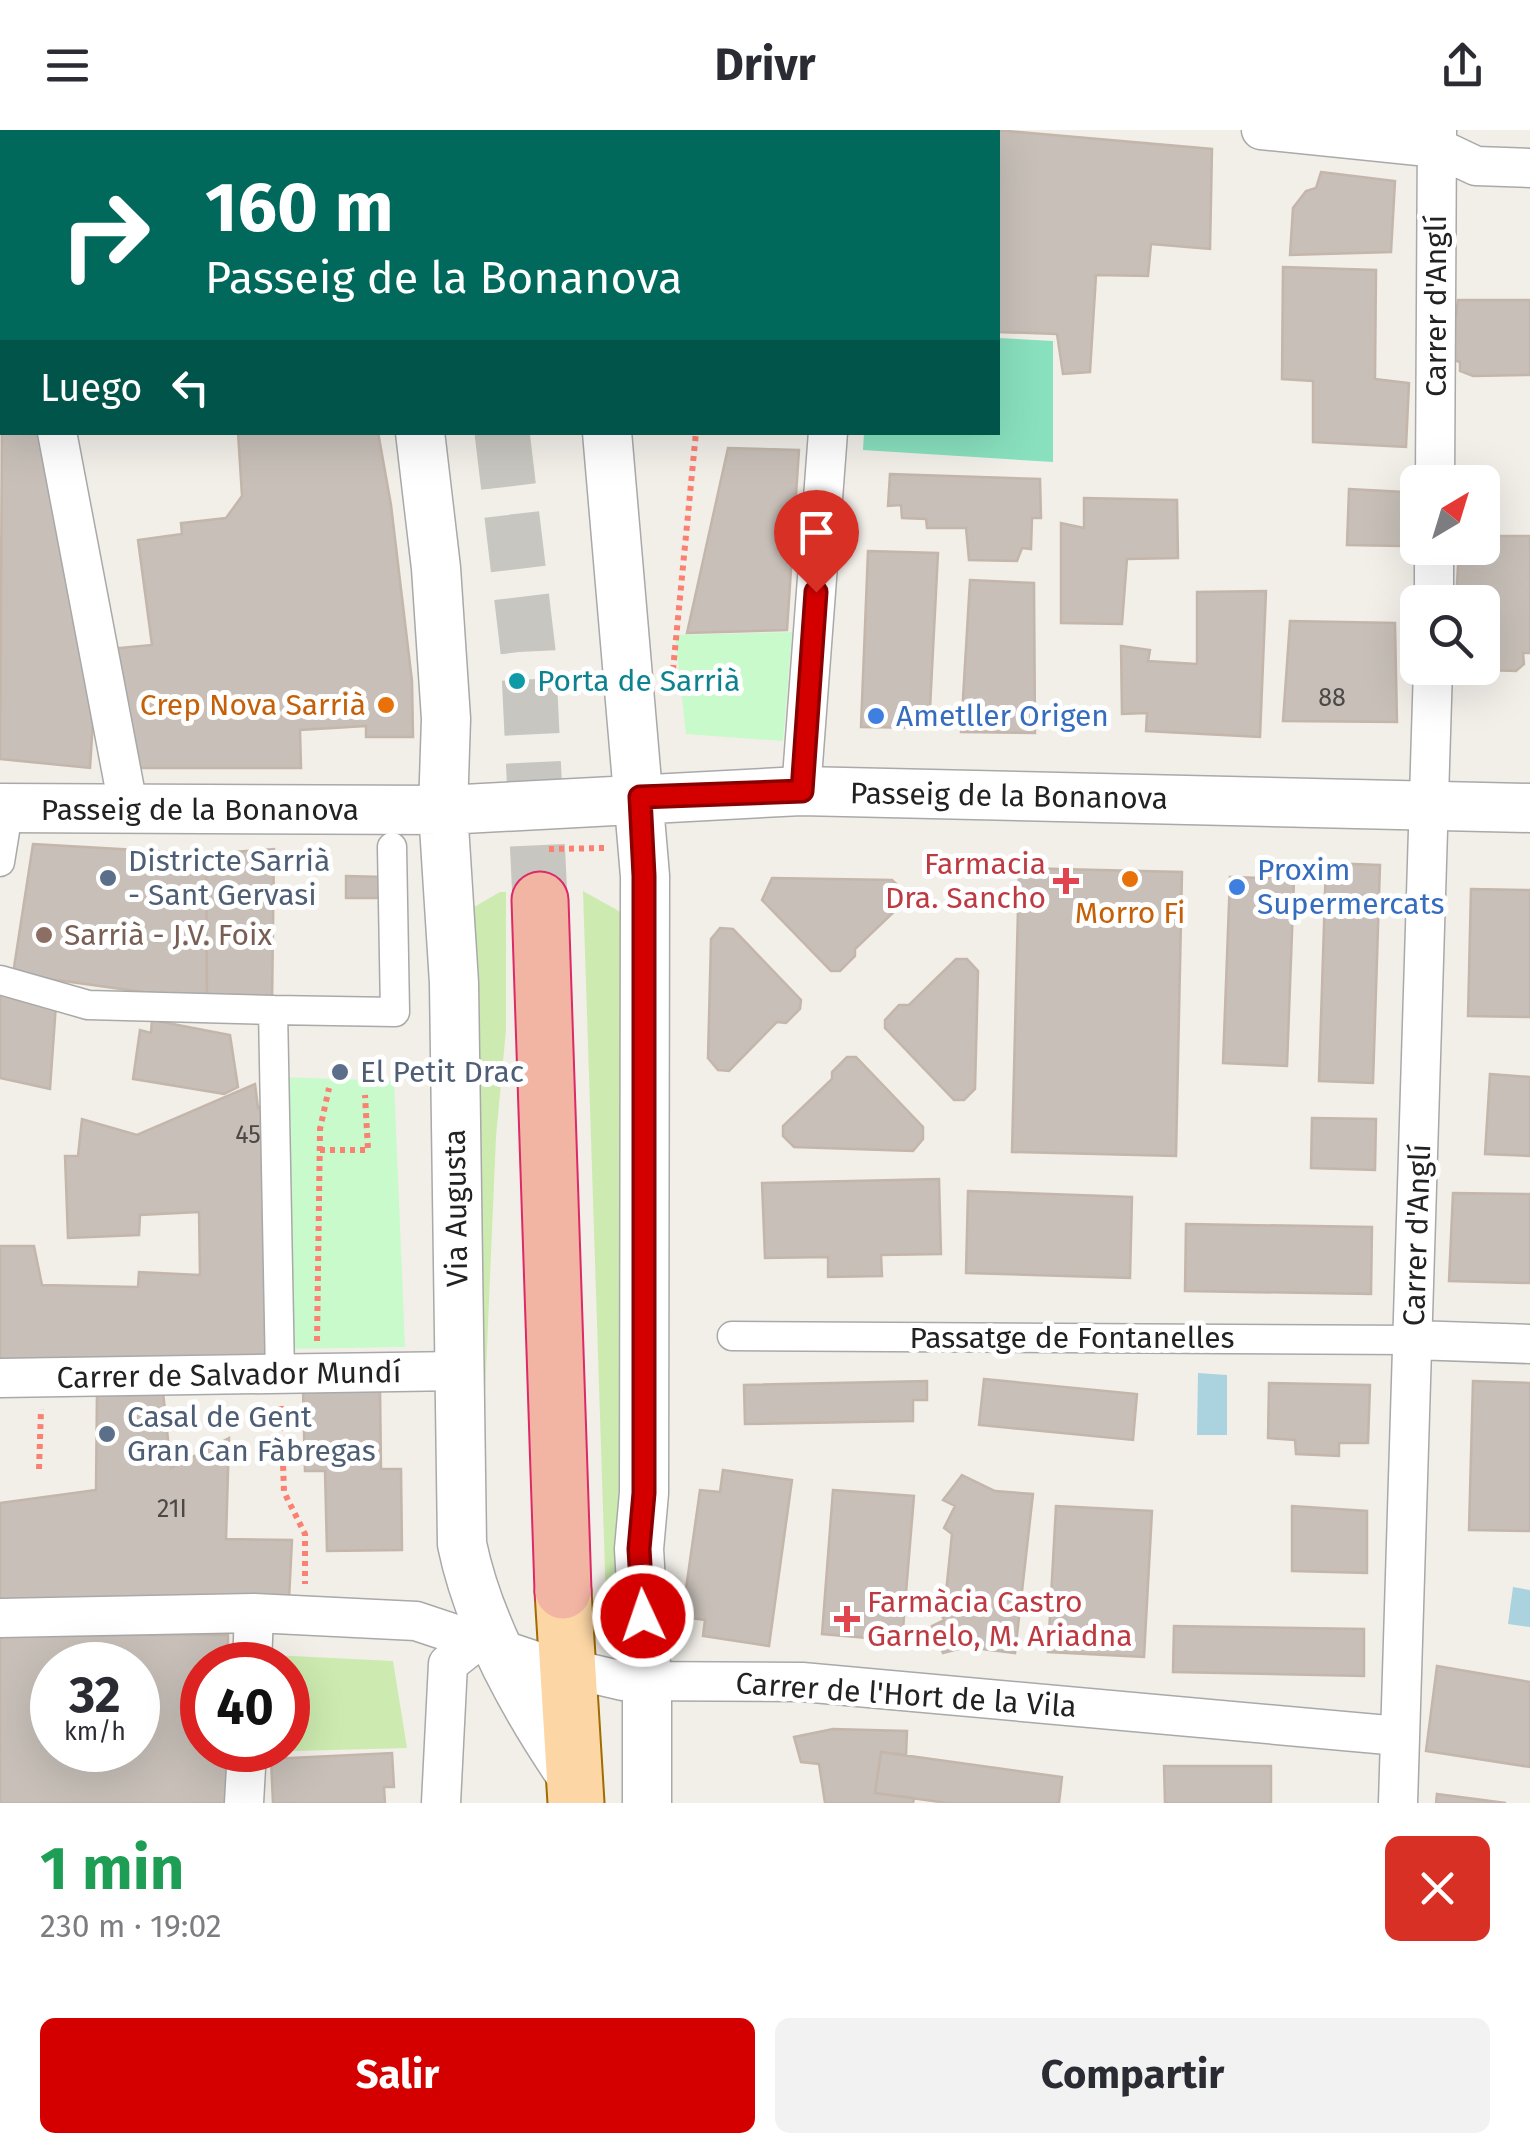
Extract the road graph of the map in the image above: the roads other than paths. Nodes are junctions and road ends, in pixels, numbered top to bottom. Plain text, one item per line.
1 (1261, 130) edge
2 (1438, 139) edge
3 (1530, 168) edge
4 (58, 435) edge
5 (420, 435) edge
6 (607, 435) edge
7 (828, 435) edge
8 (1434, 465) edge
9 (1433, 685) edge
10 (802, 791) junction
11 (640, 797) junction
12 (1432, 806) junction
13 (1530, 808) edge
14 (443, 810) junction
15 (129, 811) junction
16 (5, 816) edge
17 (392, 847) dead end
18 (0, 862) edge
19 (541, 874) tunnel mouth
20 (0, 980) edge
21 (273, 1010) junction
22 (732, 1336) dead end
23 (1413, 1340) junction
24 (1530, 1344) edge
25 (459, 1371) junction
26 (280, 1375) junction
27 (0, 1378) edge
28 (563, 1591) joint
29 (254, 1613) junction
30 (0, 1618) edge
31 (253, 1642) edge
32 (488, 1645) junction
33 (567, 1667) junction
34 (648, 1683) junction
35 (1399, 1736) junction
36 (246, 1772) edge
37 (575, 1791) edge
38 (244, 1803) edge
39 (442, 1803) edge
40 (648, 1803) edge
41 (1398, 1803) edge

1 - 2 street
2 - 3 street
2 - 8 street, Carrer d'Anglí
4 - 15 street
5 - 14 street, Via Augusta
6 - 11 street
7 - 10 street
9 - 12 street, Carrer d'Anglí
10 - 11 street, Passeig de la Bonanova
10 - 12 street, Passeig de la Bonanova
11 - 14 street, Passeig de la Bonanova
11 - 34 street
12 - 13 street, Passeig de la Bonanova
12 - 23 street, Carrer d'Anglí
14 - 15 street, Passeig de la Bonanova
14 - 25 street, Via Augusta
15 - 16 street, Passeig de la Bonanova
16 - 18 street
17 - 21 street
19 - 28 highway
20 - 21 street
21 - 26 street
22 - 23 street, Passatge de Fontanelles
23 - 24 street
23 - 35 street, Carrer d'Anglí
25 - 26 street, Carrer de Salvador Mundí
25 - 32 street, Via Augusta
26 - 27 street, Carrer de Salvador Mundí
28 - 33 main road, Via Augusta
29 - 30 street, Carrer de l'Hort de la Vila
29 - 31 street
29 - 32 street, Carrer de l'Hort de la Vila
32 - 33 street, Carrer de l'Hort de la Vila
32 - 37 street, Via Augusta
32 - 39 street
33 - 34 street, Carrer de l'Hort de la Vila
33 - 37 main road, Via Augusta
34 - 35 street, Carrer de l'Hort de la Vila
34 - 40 street
35 - 41 street, Carrer d'Anglí
36 - 38 street

